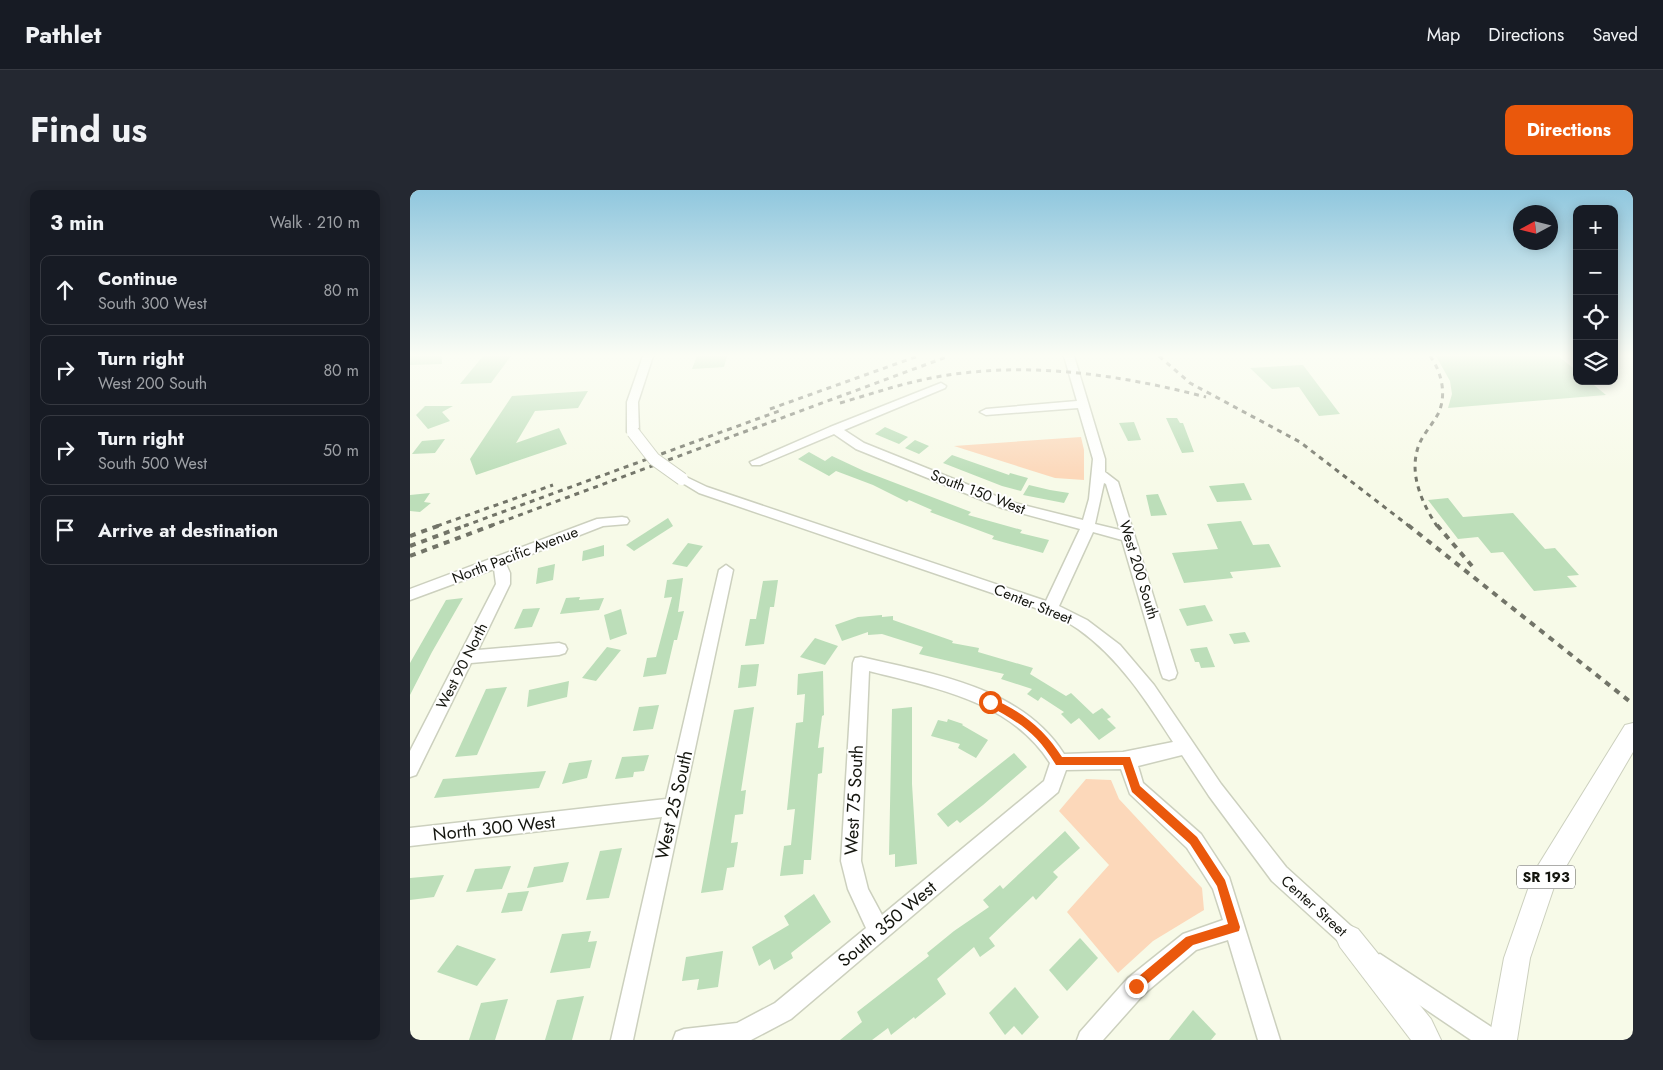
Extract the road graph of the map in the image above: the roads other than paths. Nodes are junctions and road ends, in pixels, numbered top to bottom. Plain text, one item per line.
1 (633, 396) edge
2 (917, 396) edge
3 (1080, 396) edge
4 (1082, 404) junction
5 (986, 412) dead end
6 (834, 429) junction
7 (756, 462) dead end
8 (1099, 474) junction
9 (622, 521) dead end
10 (1088, 527) junction
11 (1129, 537) junction
12 (497, 561) junction
13 (726, 570) dead end
14 (410, 595) edge
15 (1050, 608) junction
16 (559, 649) dead end
17 (466, 657) junction
18 (1169, 673) dead end
19 (1633, 732) edge
20 (1185, 746) junction
21 (1127, 760) junction
22 (1059, 762) junction
23 (410, 769) edge
24 (674, 807) junction
25 (410, 837) edge
26 (1235, 927) junction
27 (879, 930) junction
28 (1349, 938) junction
29 (622, 1040) edge
30 (684, 1040) edge
31 (1088, 1040) edge
32 (1269, 1040) edge
33 (1427, 1040) edge
34 (1491, 1040) edge
35 (1503, 1040) edge

1 - 15 street, Center Street, bridge
2 - 6 street
3 - 4 street
4 - 5 street
4 - 8 street
6 - 7 street
6 - 10 street, South 150 West
8 - 10 street
8 - 11 street, West 200 South
9 - 12 street, North Pacific Avenue
10 - 11 street, South 150 West
10 - 15 street
11 - 18 street, West 200 South
12 - 14 street, North Pacific Avenue
12 - 17 street, West 90 North
13 - 24 street, West 25 South
15 - 20 street, Center Street
16 - 17 street
17 - 23 street, West 90 North
19 - 35 main road, SR 193
20 - 21 street
20 - 28 street, Center Street
21 - 22 street
21 - 26 street
22 - 27 street, South 350 West
22 - 27 street, West 75 South
24 - 25 street, North 300 West
24 - 29 street, West 25 South
26 - 31 street
26 - 32 street
27 - 30 street, South 350 West
28 - 33 main road
28 - 34 street, Center Street

